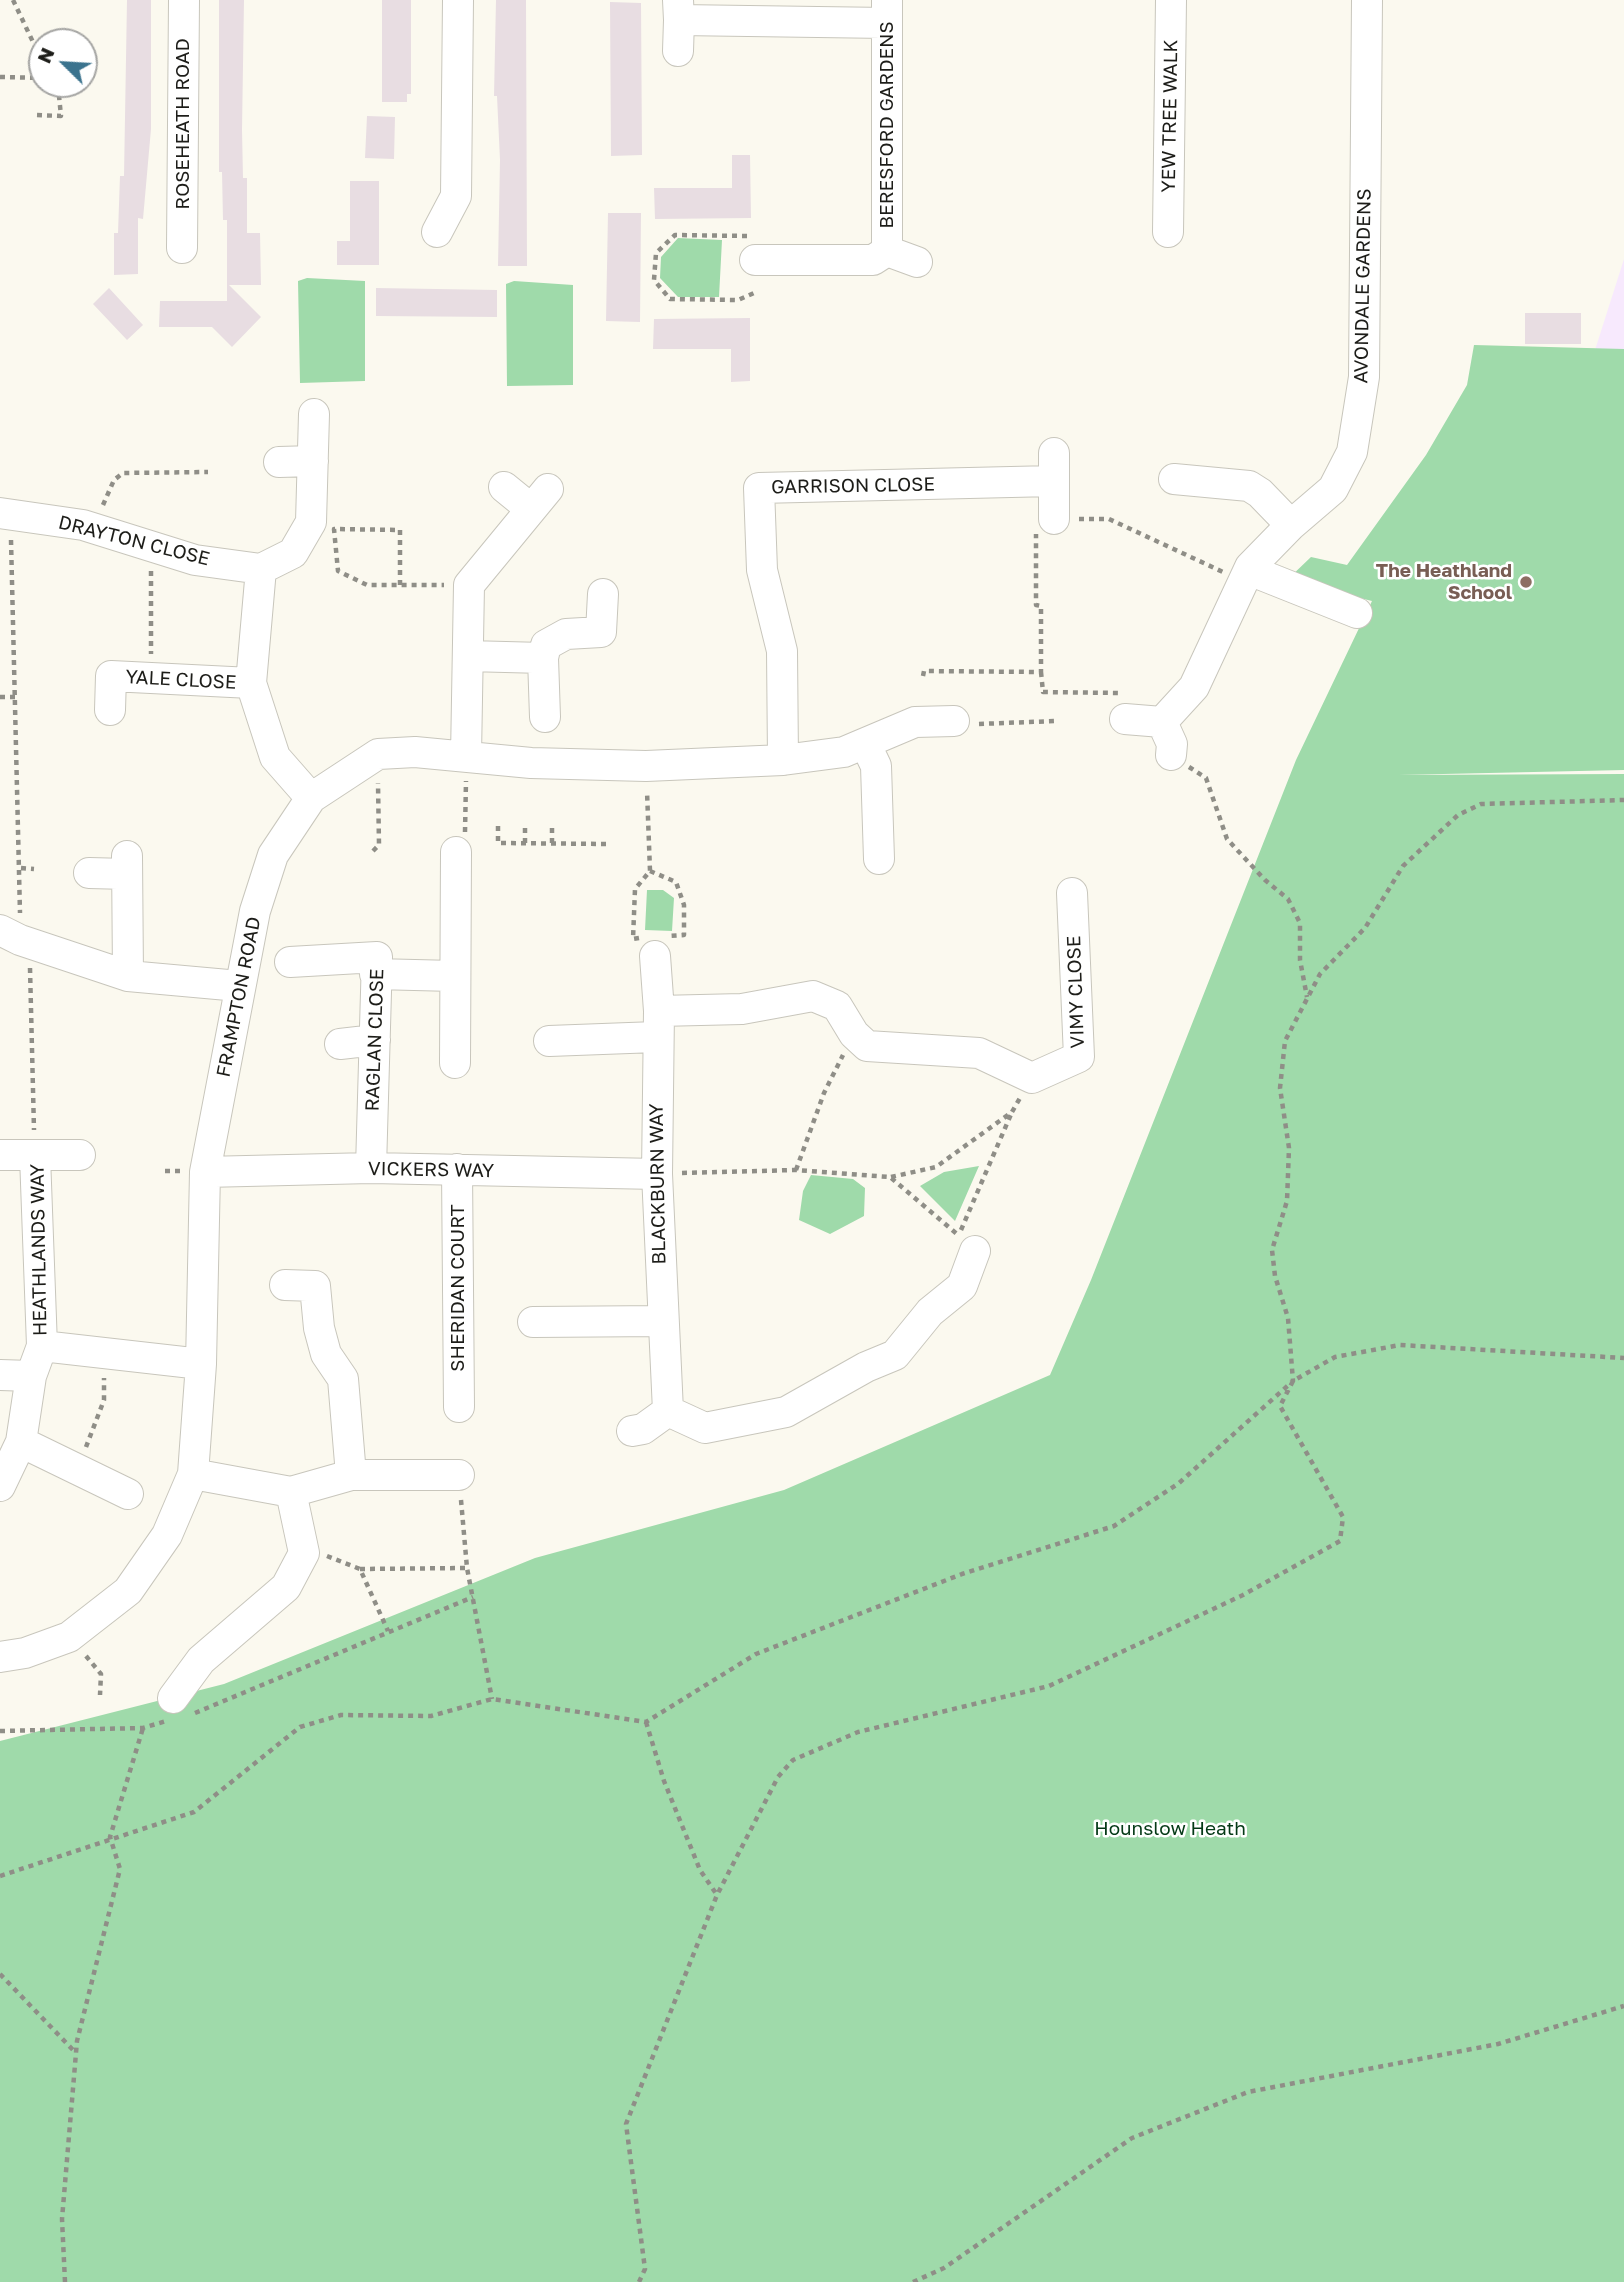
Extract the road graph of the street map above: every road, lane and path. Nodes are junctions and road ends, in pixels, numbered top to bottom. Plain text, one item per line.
1 (13, 0) edge
2 (184, 0) edge
3 (458, 0) edge
4 (1171, 0) edge
5 (1367, 0) edge
6 (678, 10) edge
7 (887, 11) edge
8 (28, 32) edge
9 (678, 51) dead end
10 (0, 77) edge
11 (28, 78) edge
12 (59, 98) edge
13 (37, 115) dead end
14 (437, 232) dead end
15 (1168, 232) dead end
16 (182, 248) dead end
17 (755, 248) joint
18 (887, 251) junction
19 (917, 262) dead end
20 (754, 293) dead end
21 (314, 414) dead end
22 (313, 461) junction
23 (279, 462) dead end
24 (208, 472) dead end
25 (1174, 479) dead end
26 (504, 487) dead end
27 (5, 513) edge
28 (1054, 519) junction
29 (1291, 525) junction
30 (92, 528) junction
31 (150, 546) junction
32 (261, 569) junction
33 (1246, 575) junction
34 (400, 585) junction
35 (469, 585) junction
36 (603, 594) dead end
37 (1357, 613) dead end
38 (468, 656) junction
39 (543, 658) junction
40 (1041, 672) junction
41 (923, 676) dead end
42 (151, 678) junction
43 (251, 683) junction
44 (0, 697) edge
45 (16, 697) junction
46 (110, 710) dead end
47 (1123, 713) joint
48 (545, 717) dead end
49 (954, 721) joint
50 (1055, 721) dead end
51 (1162, 722) junction
52 (855, 748) junction
53 (378, 754) junction
54 (1171, 755) joint
55 (466, 756) junction
56 (783, 760) junction
57 (646, 766) junction
58 (311, 797) junction
59 (1624, 800) edge
60 (498, 826) dead end
61 (525, 828) dead end
62 (552, 828) dead end
63 (525, 843) junction
64 (552, 844) junction
65 (608, 844) dead end
66 (373, 851) dead end
67 (456, 852) joint
68 (879, 859) dead end
69 (21, 868) junction
70 (34, 869) dead end
71 (650, 871) junction
72 (89, 873) dead end
73 (1072, 893) dead end
74 (10, 935) edge
75 (654, 944) junction
76 (290, 962) dead end
77 (375, 974) junction
78 (128, 976) junction
79 (454, 976) junction
80 (239, 986) junction
81 (1307, 998) junction
82 (658, 1024) junction
83 (854, 1034) junction
84 (375, 1040) junction
85 (550, 1041) dead end
86 (340, 1044) dead end
87 (455, 1063) dead end
88 (1032, 1079) junction
89 (1012, 1112) junction
90 (0, 1155) edge
91 (80, 1155) dead end
92 (35, 1156) junction
93 (371, 1168) junction
94 (457, 1169) junction
95 (796, 1170) junction
96 (205, 1172) junction
97 (657, 1174) junction
98 (890, 1177) junction
99 (975, 1251) dead end
100 (285, 1285) dead end
101 (662, 1321) junction
102 (533, 1322) dead end
103 (42, 1346) junction
104 (104, 1353) junction
105 (1624, 1357) edge
106 (201, 1364) junction
107 (0, 1375) edge
108 (31, 1376) junction
109 (1293, 1381) junction
110 (458, 1407) dead end
111 (668, 1411) junction
112 (632, 1432) dead end
113 (21, 1442) junction
114 (75, 1468) junction
115 (193, 1474) junction
116 (351, 1475) junction
117 (459, 1475) joint
118 (0, 1486) edge
119 (291, 1492) junction
120 (128, 1494) dead end
121 (303, 1547) junction
122 (467, 1568) junction
123 (360, 1569) junction
124 (473, 1597) junction
125 (388, 1631) dead end
126 (69, 1637) junction
127 (0, 1657) edge
128 (100, 1695) dead end
129 (492, 1699) junction
130 (175, 1712) junction
131 (646, 1722) junction
132 (143, 1728) junction
133 (0, 1731) edge
134 (110, 1837) junction
135 (0, 1876) edge
136 (717, 1895) junction
137 (0, 1974) edge
138 (1624, 2006) edge
139 (76, 2053) junction
140 (65, 2282) edge
141 (639, 2282) edge
142 (913, 2282) edge

1 - 8 path
2 - 16 street, ROSEHEATH ROAD
3 - 14 street
4 - 15 street, YEW TREE WALK
5 - 29 street, AVONDALE GARDENS
6 - 7 street
6 - 9 street
7 - 18 street, BERESFORD GARDENS
10 - 11 path
12 - 13 path
17 - 18 street, BERESFORD GARDENS
17 - 20 path
18 - 19 street, BERESFORD GARDENS
21 - 22 street
22 - 23 street
22 - 32 street
24 - 30 path
25 - 29 street
26 - 35 street
27 - 30 street, DRAYTON CLOSE
27 - 45 path
28 - 33 path
28 - 40 path
28 - 56 street, GARRISON CLOSE
29 - 33 street, AVONDALE GARDENS
30 - 31 street, DRAYTON CLOSE
31 - 32 street, DRAYTON CLOSE
31 - 42 path
32 - 43 street
33 - 37 street
33 - 51 street, AVONDALE GARDENS
34 - 34 path
34 - 35 path
35 - 38 street
36 - 39 street
38 - 39 street
38 - 55 street
39 - 48 street
40 - 41 path
40 - 47 path
42 - 43 street, YALE CLOSE
42 - 46 street, YALE CLOSE
43 - 58 street
44 - 45 path
45 - 69 path
47 - 51 street
49 - 50 path
49 - 52 street
51 - 54 street
52 - 56 street
52 - 68 street
53 - 55 street
53 - 58 street, FRAMPTON ROAD
53 - 66 path
54 - 81 path
55 - 57 street
55 - 67 path
56 - 57 street
57 - 71 path
58 - 80 street, FRAMPTON ROAD
59 - 81 path
60 - 63 path
61 - 63 path
62 - 64 path
63 - 64 path
64 - 65 path
67 - 79 street
69 - 70 path
69 - 74 path
71 - 75 path
71 - 75 path
72 - 78 street
73 - 88 street, VIMY CLOSE
74 - 78 street
74 - 92 path
75 - 82 street, BLACKBURN WAY
76 - 77 street, RAGLAN CLOSE
77 - 79 street
77 - 84 street, RAGLAN CLOSE
78 - 80 street
79 - 87 street
80 - 96 street, FRAMPTON ROAD
81 - 109 path
82 - 83 street
82 - 85 street
82 - 97 street, BLACKBURN WAY
83 - 88 street
83 - 95 path
84 - 86 street
84 - 93 street, RAGLAN CLOSE
88 - 89 path
89 - 98 path
89 - 98 path
90 - 92 street
91 - 92 street, HEATHLANDS WAY
92 - 103 street, HEATHLANDS WAY
93 - 94 street, VICKERS WAY
93 - 96 street, VICKERS WAY
94 - 97 street, VICKERS WAY
94 - 110 street, SHERIDAN COURT
95 - 97 path
95 - 98 path
96 - 106 street, FRAMPTON ROAD
97 - 101 street, BLACKBURN WAY
99 - 111 street
100 - 116 street
101 - 102 street
101 - 111 street, BLACKBURN WAY
103 - 104 street, HEATHLANDS WAY
103 - 108 street, HEATHLANDS WAY
104 - 106 street, HEATHLANDS WAY
104 - 114 path
105 - 109 path
106 - 115 street, FRAMPTON ROAD
107 - 108 street
108 - 113 street, HEATHLANDS WAY
109 - 131 path
109 - 136 path
111 - 112 street
113 - 114 street
113 - 118 street, HEATHLANDS WAY
114 - 120 street
115 - 119 street
115 - 126 street, FRAMPTON ROAD
116 - 117 street
116 - 119 street
117 - 122 path
119 - 121 street
121 - 123 path
121 - 130 street
122 - 123 path
122 - 124 path
123 - 125 path
124 - 129 path
124 - 130 path
126 - 127 street, FRAMPTON ROAD
126 - 128 path
129 - 131 path
129 - 134 path
130 - 132 path
131 - 136 path
132 - 133 path
132 - 134 path
134 - 135 path
134 - 139 path
136 - 141 path
137 - 139 path
138 - 142 path
139 - 140 path

